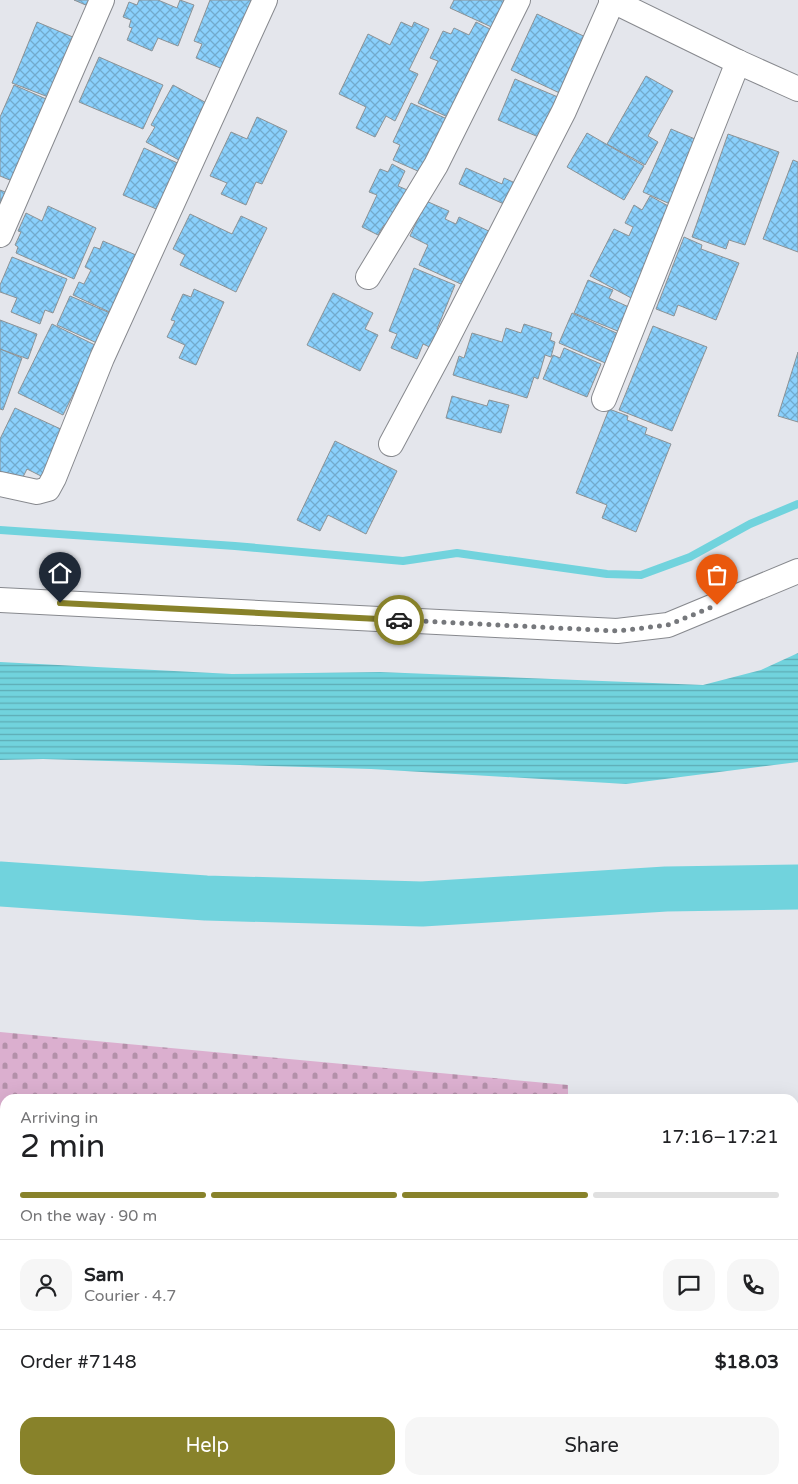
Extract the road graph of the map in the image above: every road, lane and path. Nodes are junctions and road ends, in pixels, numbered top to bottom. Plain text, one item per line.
1 (102, 0) edge
2 (265, 0) edge
3 (518, 0) edge
4 (612, 0) edge
5 (738, 62) junction
6 (798, 89) edge
7 (0, 235) edge
8 (368, 277) dead end
9 (604, 399) dead end
10 (391, 444) dead end
11 (0, 484) edge
12 (798, 571) edge
13 (0, 600) edge

1 - 7 street
2 - 11 street
3 - 8 street
4 - 5 street
4 - 10 street
5 - 6 street
5 - 9 street
12 - 13 street

